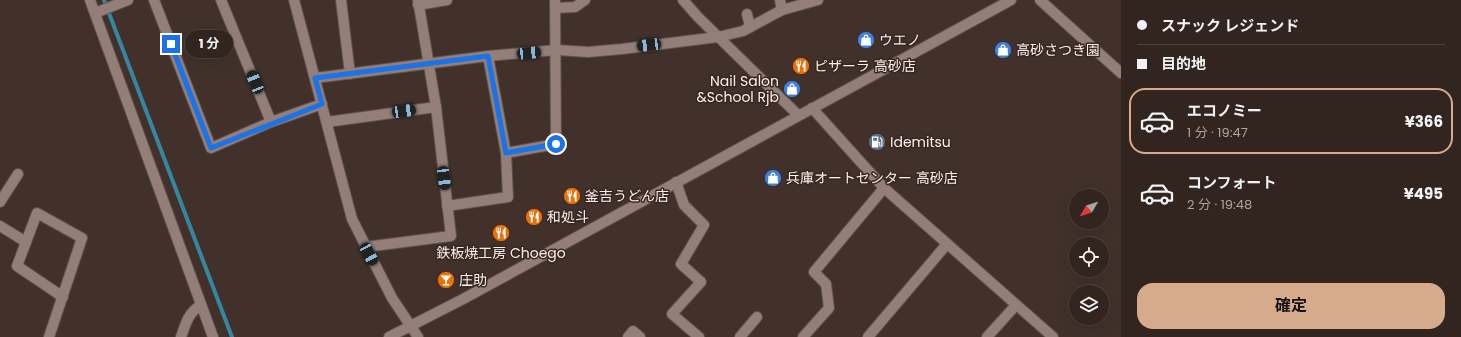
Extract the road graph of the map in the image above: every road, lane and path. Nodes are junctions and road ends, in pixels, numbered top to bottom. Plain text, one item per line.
1 (90, 0) edge
2 (128, 0) edge
3 (154, 0) edge
4 (221, 0) edge
5 (294, 0) edge
6 (341, 0) edge
7 (447, 0) edge
8 (584, 0) edge
9 (683, 0) edge
10 (818, 0) edge
11 (1011, 0) edge
12 (1040, 0) edge
13 (418, 2) edge
14 (556, 4) edge
15 (781, 5) edge
16 (94, 13) junction
17 (747, 14) dead end
18 (750, 27) junction
19 (718, 37) junction
20 (557, 50) junction
21 (488, 56) junction
22 (428, 65) junction
23 (1121, 73) edge
24 (350, 74) junction
25 (315, 78) junction
26 (322, 104) junction
27 (436, 107) junction
28 (812, 108) junction
29 (798, 115) junction
30 (271, 122) junction
31 (327, 122) junction
32 (506, 153) junction
33 (18, 174) dead end
34 (676, 182) junction
35 (884, 188) junction
36 (0, 202) edge
37 (448, 206) junction
38 (0, 226) edge
39 (26, 242) junction
40 (947, 244) junction
41 (365, 247) junction
42 (63, 296) junction
43 (201, 304) junction
44 (1016, 305) junction
45 (757, 317) dead end
46 (410, 326) junction
47 (49, 337) edge
48 (181, 337) edge
49 (213, 337) edge
50 (389, 337) edge
51 (418, 337) edge
52 (628, 337) edge
53 (640, 337) edge
54 (699, 337) edge
55 (740, 337) edge
56 (803, 337) edge
57 (868, 337) edge
58 (987, 337) edge
59 (1053, 337) edge

1 - 16 street
2 - 16 street
3 - 30 street
4 - 30 street
5 - 25 street
6 - 24 street
7 - 13 street
8 - 14 street
9 - 19 street
10 - 15 street
11 - 28 street
12 - 23 street
13 - 22 street
14 - 20 street
15 - 18 street
16 - 43 street
17 - 18 street
18 - 19 street
19 - 20 street
19 - 29 street
20 - 21 street
20 - 32 street
21 - 22 street
21 - 32 street
22 - 24 street
22 - 27 street
24 - 25 street
25 - 26 street
26 - 30 street
26 - 31 street
27 - 31 street
27 - 37 street
28 - 29 street
28 - 35 street
29 - 34 street
31 - 41 street
32 - 37 street
33 - 36 street
34 - 46 street
34 - 54 street
35 - 40 street
35 - 56 street
37 - 41 street
38 - 39 street
39 - 42 street
39 - 42 street
40 - 44 street
40 - 57 street
41 - 46 street
42 - 47 street
43 - 48 street
43 - 49 street
44 - 58 street
44 - 59 street
45 - 55 street
46 - 50 street
46 - 51 street
52 - 53 street

